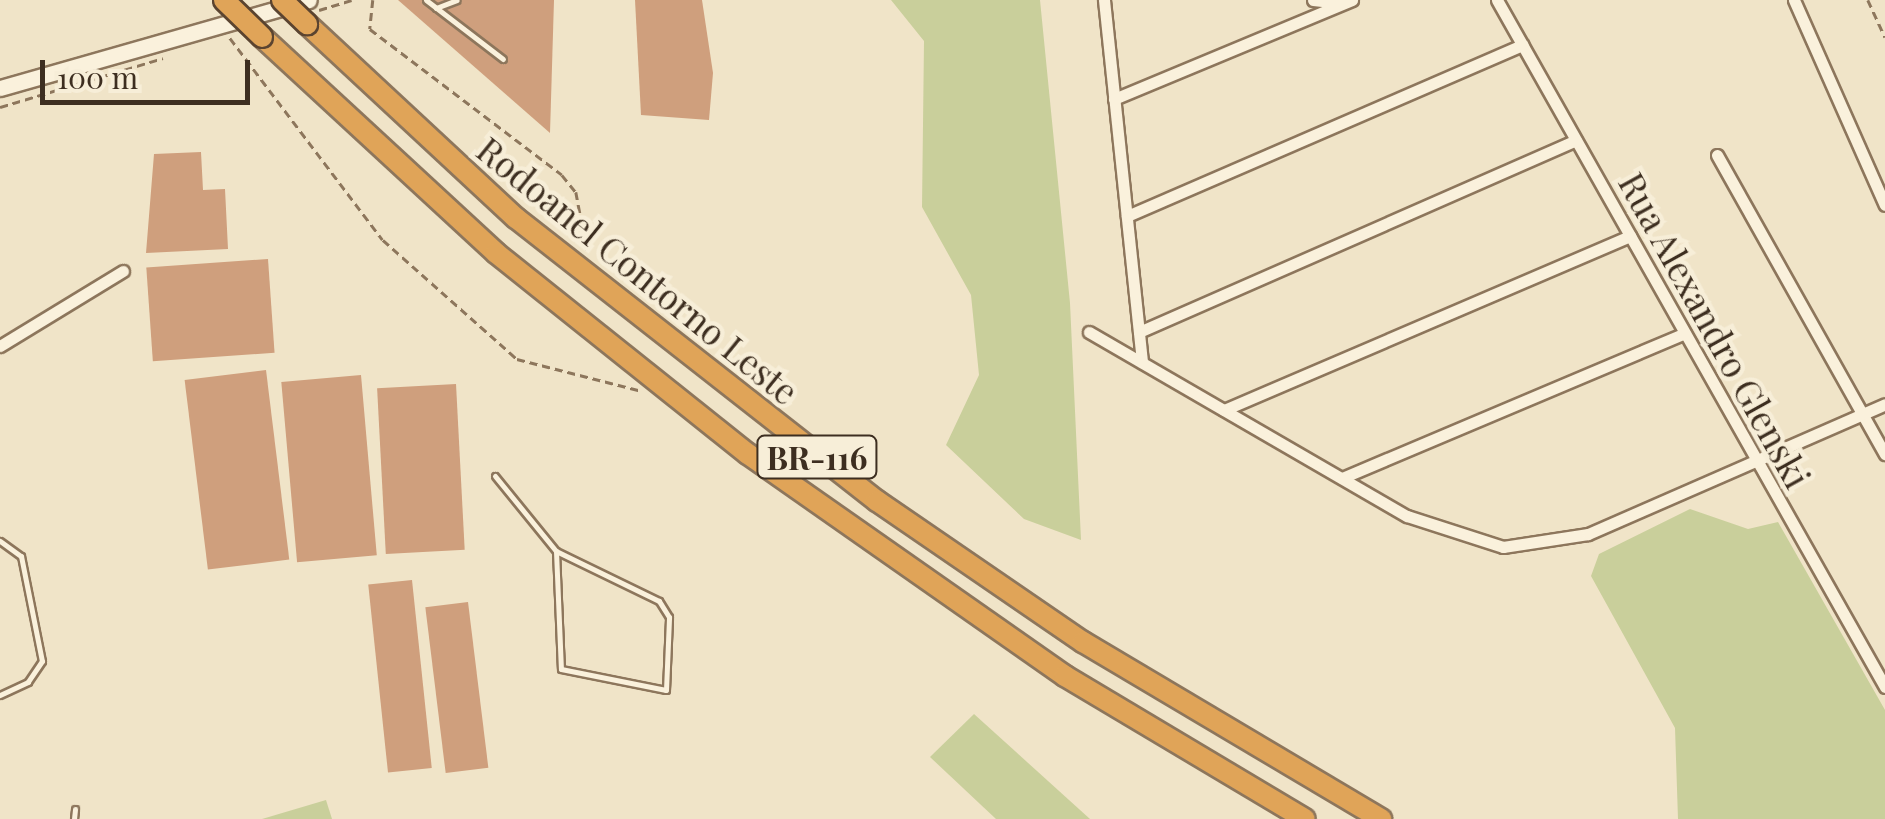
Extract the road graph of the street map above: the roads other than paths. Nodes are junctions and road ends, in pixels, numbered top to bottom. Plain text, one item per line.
1 (224, 0) edge
2 (282, 0) edge
3 (309, 0) edge
4 (426, 0) edge
5 (456, 0) edge
6 (1104, 0) edge
7 (1313, 0) edge
8 (1498, 0) edge
9 (1794, 0) edge
10 (1349, 2) edge
11 (434, 8) junction
12 (1523, 45) junction
13 (503, 59) dead end
14 (0, 88) edge
15 (1114, 99) junction
16 (1576, 140) junction
17 (1717, 154) dead end
18 (1885, 205) edge
19 (1127, 216) junction
20 (1630, 236) junction
21 (123, 271) dead end
22 (1089, 332) dead end
23 (1139, 332) junction
24 (1685, 333) junction
25 (0, 346) edge
26 (1142, 362) junction
27 (1885, 404) edge
28 (1224, 410) junction
29 (1862, 414) junction
30 (1885, 454) edge
31 (1757, 460) junction
32 (495, 476) dead end
33 (1342, 478) junction
34 (0, 541) edge
35 (556, 551) junction
36 (1882, 673) edge
37 (1885, 687) edge
38 (0, 695) edge
39 (74, 809) dead end
40 (74, 819) edge
41 (1305, 819) edge
42 (1380, 819) edge

1 - 41 highway, Rodoanel Contorno Leste / BR-116, bridge
2 - 42 highway, Rodoanel Contorno Leste / BR-116, bridge
3 - 14 main road
4 - 11 lane
5 - 11 lane
6 - 15 street
7 - 10 street
8 - 12 street, Rua Alexandro Glenski
9 - 18 street
10 - 15 street
11 - 13 lane
12 - 16 street, Rua Alexandro Glenski
12 - 19 street
15 - 19 street
16 - 20 street, Rua Alexandro Glenski
16 - 23 street
17 - 29 street
19 - 23 street
20 - 24 street, Rua Alexandro Glenski
20 - 28 street
21 - 25 street
22 - 26 street
23 - 26 street
24 - 31 street, Rua Alexandro Glenski
24 - 33 street
26 - 28 street
27 - 29 street
28 - 33 street
29 - 30 street
29 - 31 street
31 - 33 street
31 - 36 street, Rua Alexandro Glenski
32 - 35 lane
34 - 38 lane
35 - 35 lane
36 - 37 street, Rua Alexandro Glenski
39 - 40 lane

